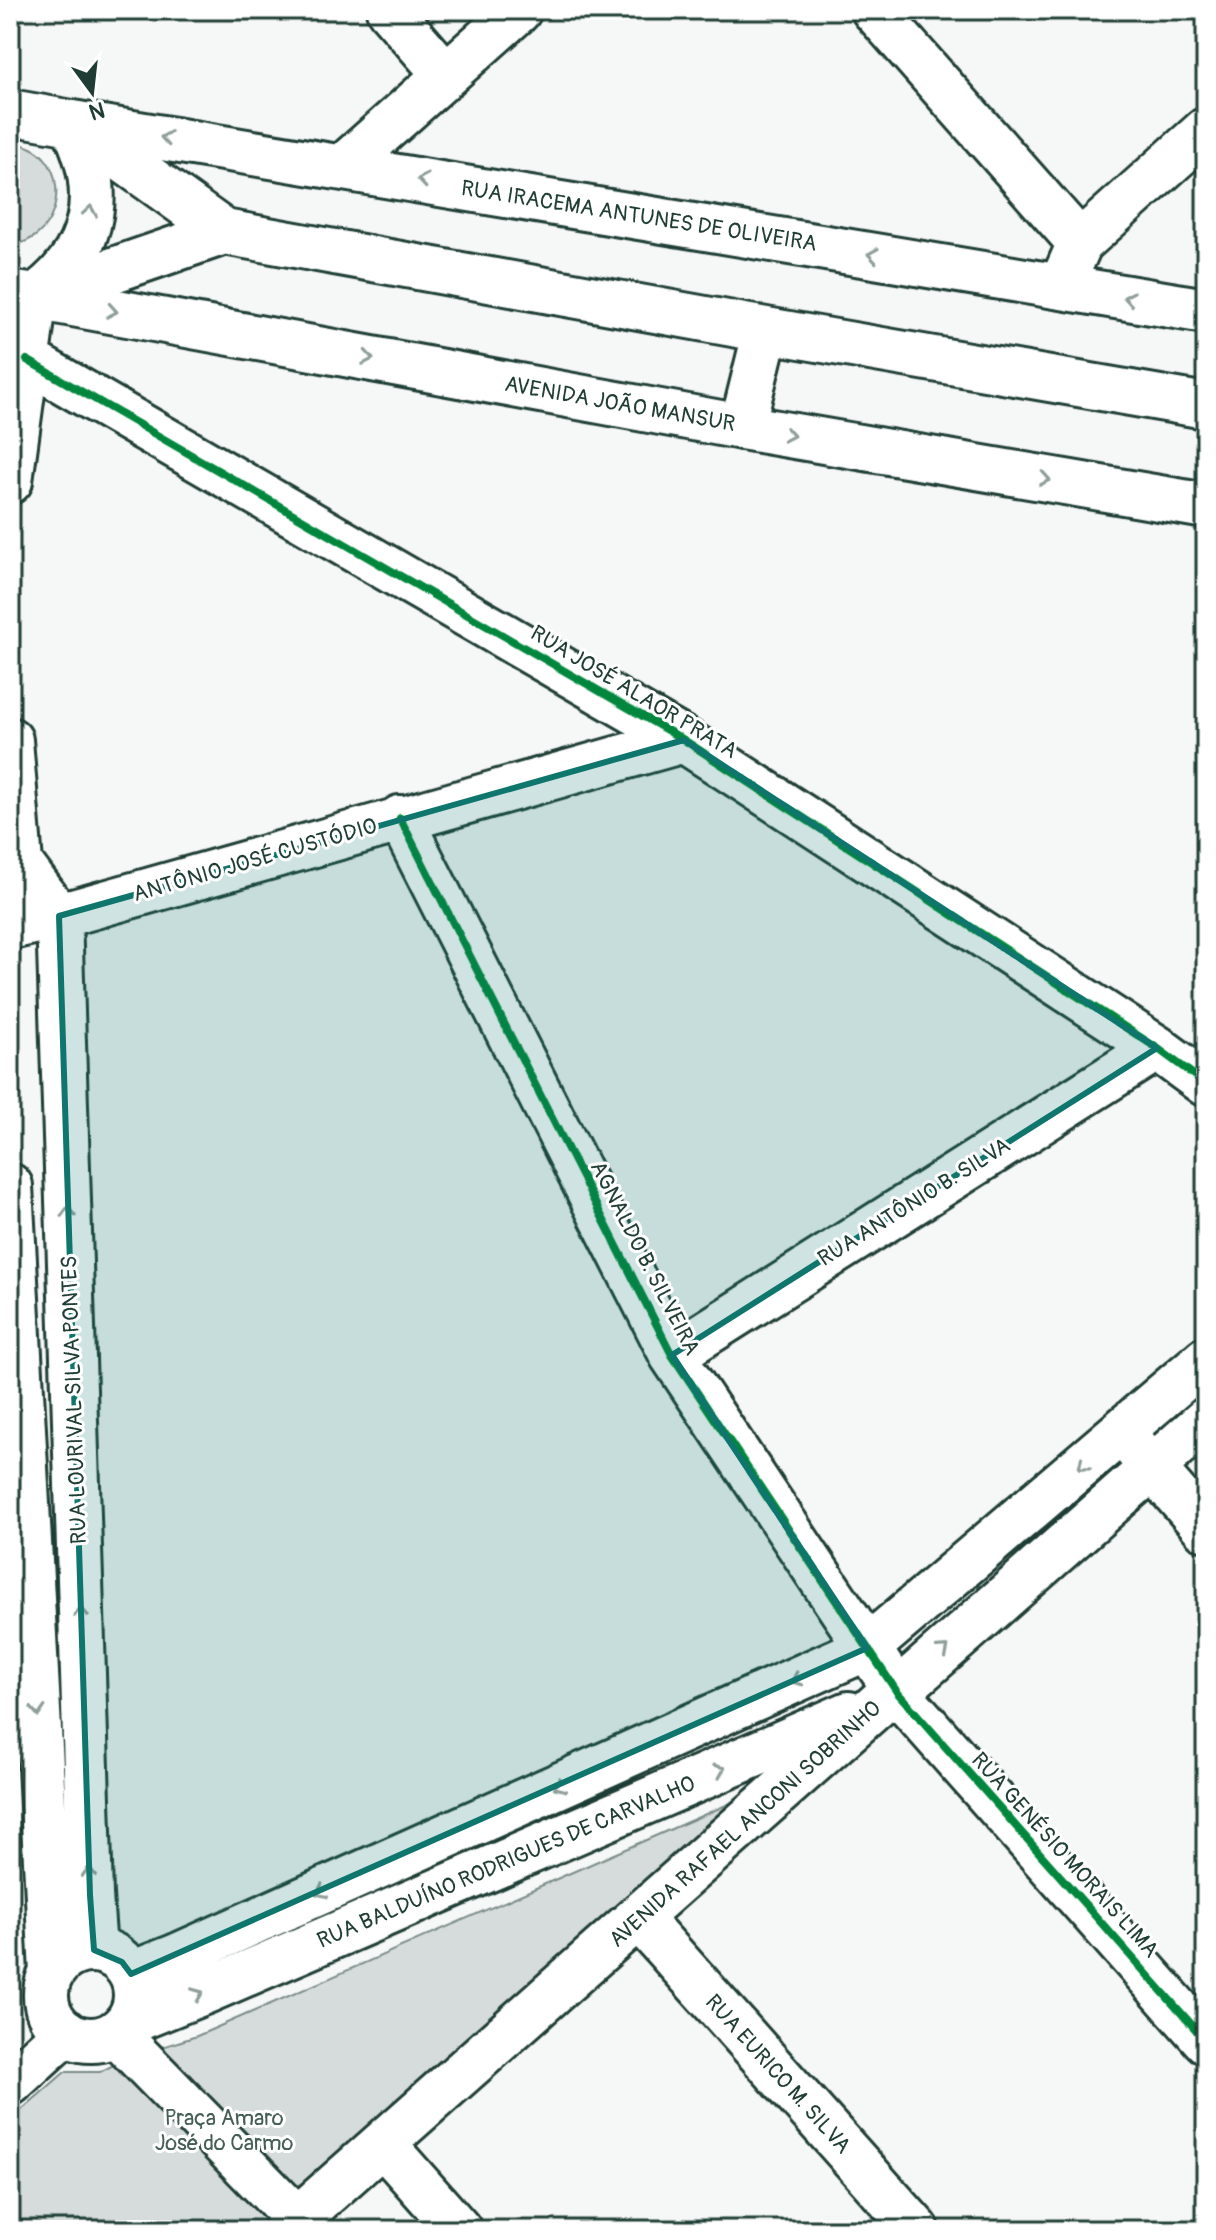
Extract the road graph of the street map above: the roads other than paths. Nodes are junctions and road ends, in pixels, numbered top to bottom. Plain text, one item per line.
1 (389, 10) edge
2 (519, 10) edge
3 (874, 10) edge
4 (446, 75) junction
5 (10, 112) edge
6 (72, 123) junction
7 (1206, 130) edge
8 (344, 166) junction
9 (224, 232) junction
10 (1080, 243) junction
11 (1061, 286) junction
12 (23, 295) edge
13 (1206, 311) edge
14 (766, 330) junction
15 (27, 360) junction
16 (1206, 406) edge
17 (742, 427) junction
18 (10, 481) edge
19 (1206, 506) edge
20 (10, 740) edge
21 (684, 740) junction
22 (400, 818) junction
23 (15, 877) edge
24 (59, 916) junction
25 (10, 927) edge
26 (1157, 1048) junction
27 (1206, 1084) edge
28 (10, 1186) edge
29 (672, 1355) junction
30 (1206, 1359) edge
31 (1206, 1420) edge
32 (1122, 1432) junction
33 (1153, 1467) junction
34 (1206, 1529) edge
35 (867, 1648) junction
36 (890, 1696) junction
37 (639, 1918) junction
38 (94, 1950) junction
39 (52, 1973) junction
40 (131, 1974) junction
41 (120, 2028) junction
42 (1206, 2041) edge
43 (40, 2047) edge
44 (10, 2083) edge
45 (383, 2144) junction
46 (291, 2224) edge
47 (459, 2230) edge
48 (917, 2230) edge

1 - 4 street
2 - 4 street
3 - 10 street
4 - 8 street
5 - 6 street, RUA IRACEMA ANTUNES DE OLIVEIRA
8 -> 6 street, RUA IRACEMA ANTUNES DE OLIVEIRA
6 - 9 street
12 -> 6 street
7 - 10 street
11 -> 8 street, RUA IRACEMA ANTUNES DE OLIVEIRA
9 - 12 street
9 - 14 street
10 - 11 street
13 -> 11 street, RUA IRACEMA ANTUNES DE OLIVEIRA
12 - 15 street
12 -> 17 street, AVENIDA JOÃO MANSUR
14 - 16 street
14 - 17 street
15 - 18 street
15 - 21 street, RUA JOSÉ ALAOR PRATA
17 -> 19 street, AVENIDA JOÃO MANSUR
20 - 23 street
21 - 22 street, ANTÔNIO JOSÉ CUSTÓDIO
21 - 26 street, RUA JOSÉ ALAOR PRATA
22 - 24 street, ANTÔNIO JOSÉ CUSTÓDIO
22 - 29 street, AGNALDO B. SILVEIRA
23 - 24 street
24 - 25 street, ANTÔNIO JOSÉ CUSTÓDIO
38 -> 24 street, RUA LOURIVAL SILVA PONTES
26 - 27 street, RUA JOSÉ ALAOR PRATA
26 - 29 street, RUA ANTÔNIO B. SILVA
28 -> 39 street
29 - 35 street, AGNALDO B. SILVEIRA
30 - 32 street
31 - 33 street, AVENIDA RAFAEL ANCONI SOBRINHO
32 - 33 street
32 -> 35 street
33 - 34 street
36 -> 33 street, AVENIDA RAFAEL ANCONI SOBRINHO
35 - 36 street, AGNALDO B. SILVEIRA
35 -> 40 street, RUA BALDUÍNO RODRIGUES DE CARVALHO
36 - 37 street, AVENIDA RAFAEL ANCONI SOBRINHO
41 -> 36 street, RUA BALDUÍNO RODRIGUES DE CARVALHO
36 - 42 street, RUA GENÉSIO MORAIS LIMA
37 - 45 street, AVENIDA RAFAEL ANCONI SOBRINHO
37 - 48 street, RUA EURICO M. SILVA
38 - 39 street
38 - 40 street
39 - 43 street
40 - 41 street
41 - 43 street, RUA BALDUÍNO RODRIGUES DE CARVALHO
41 - 46 street
43 - 44 street
45 - 46 street, AVENIDA RAFAEL ANCONI SOBRINHO
45 - 47 street

